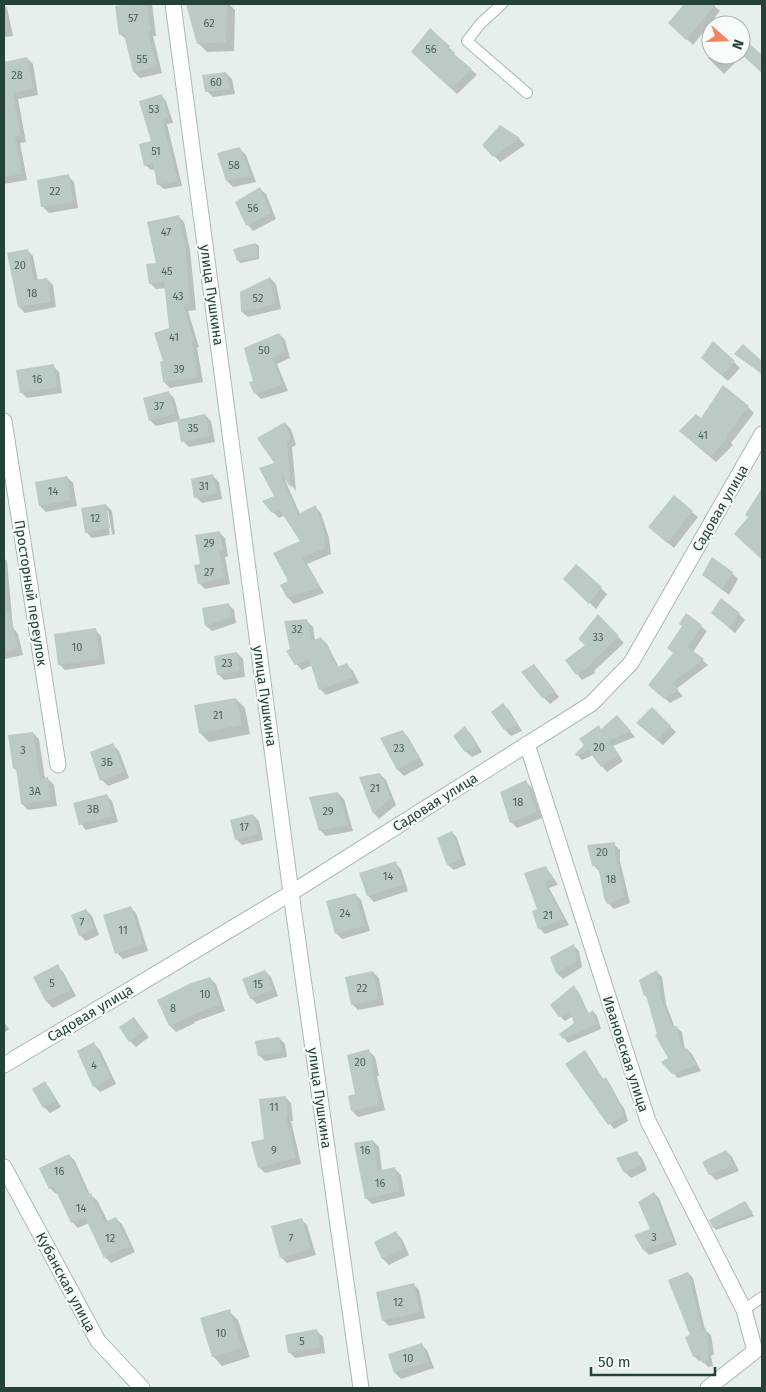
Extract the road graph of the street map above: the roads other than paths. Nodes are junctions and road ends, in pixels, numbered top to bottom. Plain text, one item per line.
1 (173, 4) edge
2 (502, 4) edge
3 (527, 94) dead end
4 (4, 421) edge
5 (762, 434) edge
6 (527, 744) junction
7 (58, 765) dead end
8 (291, 893) junction
9 (4, 1064) edge
10 (4, 1167) edge
11 (762, 1297) edge
12 (744, 1310) junction
13 (759, 1349) edge
14 (142, 1388) edge
15 (362, 1388) edge
16 (708, 1388) edge

1 - 8 street, улица Пушкина
2 - 3 lane
4 - 7 street, Просторный переулок
5 - 6 street, Садовая улица
6 - 8 street, Садовая улица
6 - 12 street, Ивановская улица
8 - 9 street, Садовая улица
8 - 15 street, улица Пушкина
10 - 14 street, Кубанская улица
11 - 12 lane
12 - 13 street, Ивановская улица
13 - 16 street

